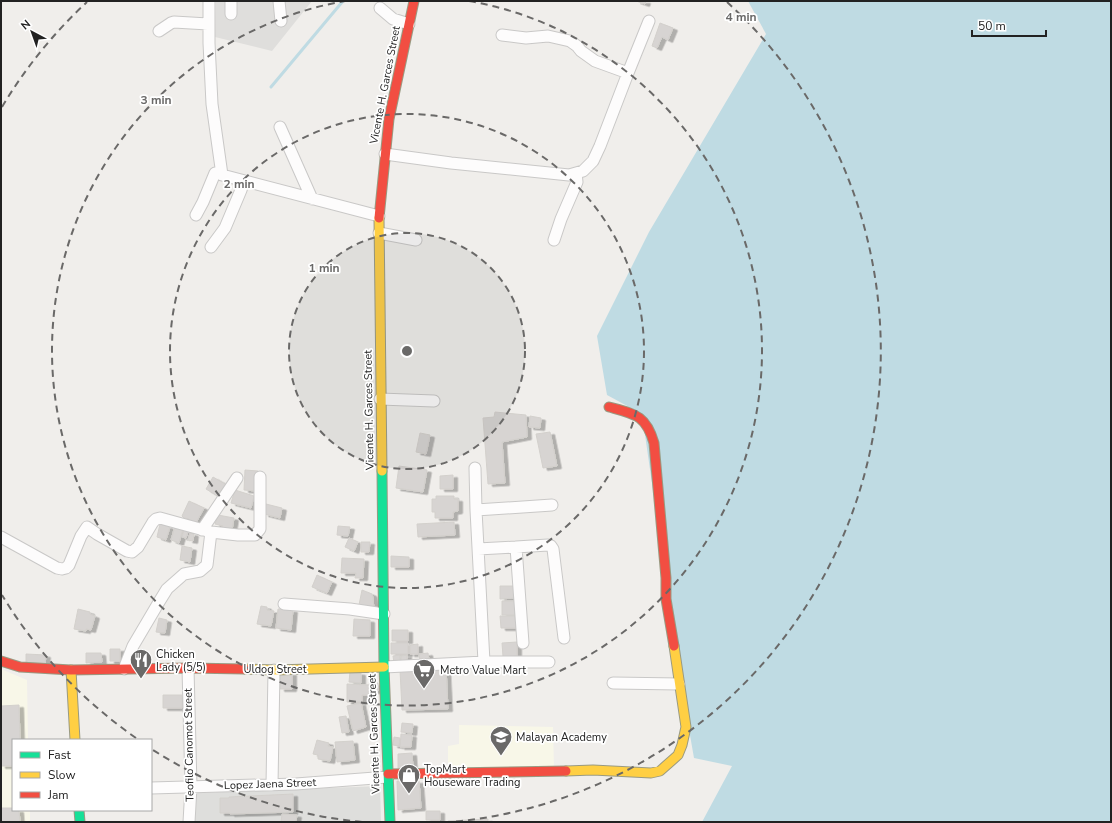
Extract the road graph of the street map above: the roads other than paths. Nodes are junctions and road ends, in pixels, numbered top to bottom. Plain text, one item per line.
1 (209, 1) edge
2 (231, 1) edge
3 (279, 1) edge
4 (414, 1) edge
5 (380, 8) dead end
6 (231, 14) dead end
7 (281, 21) dead end
8 (649, 21) dead end
9 (208, 24) junction
10 (409, 24) junction
11 (159, 31) dead end
12 (502, 35) dead end
13 (628, 72) junction
14 (280, 127) dead end
15 (385, 154) junction
16 (215, 173) dead end
17 (576, 173) junction
18 (244, 180) junction
19 (312, 199) junction
20 (196, 215) dead end
21 (379, 216) junction
22 (379, 234) junction
23 (416, 240) dead end
24 (554, 240) dead end
25 (211, 247) dead end
26 (380, 399) junction
27 (434, 401) dead end
28 (609, 407) dead end
29 (475, 468) dead end
30 (260, 477) dead end
31 (237, 478) dead end
32 (552, 505) dead end
33 (476, 510) junction
34 (207, 531) junction
35 (1, 536) edge
36 (516, 547) junction
37 (478, 549) junction
38 (284, 604) dead end
39 (384, 614) junction
40 (564, 638) dead end
41 (523, 643) dead end
42 (1, 661) edge
43 (484, 662) junction
44 (549, 662) dead end
45 (384, 666) junction
46 (188, 668) junction
47 (124, 669) junction
48 (71, 670) junction
49 (274, 670) junction
50 (613, 683) dead end
51 (679, 684) junction
52 (75, 739) edge
53 (388, 776) junction
54 (272, 785) junction
55 (191, 787) junction
56 (152, 788) edge
57 (79, 811) edge
58 (80, 822) edge
59 (189, 822) edge
60 (390, 822) edge

1 - 9 street
2 - 6 street
3 - 7 street
4 - 10 street, Vicente H. Garces Street
5 - 10 street
8 - 13 street
9 - 11 street
9 - 18 street
10 - 15 street, Vicente H. Garces Street
12 - 13 street
13 - 17 street
14 - 19 street
15 - 17 street
15 - 21 street, Vicente H. Garces Street
16 - 20 street
17 - 24 street
18 - 19 street
18 - 25 street
19 - 21 street
21 - 22 street, Vicente H. Garces Street
22 - 23 street
22 - 26 street, Vicente H. Garces Street
26 - 27 street
26 - 39 street, Vicente H. Garces Street
28 - 51 street
29 - 33 street
30 - 34 street
31 - 34 street
32 - 33 street
33 - 37 street
34 - 35 street
34 - 47 street
36 - 37 street
36 - 40 street
36 - 41 street
37 - 43 street
38 - 39 street
39 - 45 street, Vicente H. Garces Street
42 - 48 street, Uldog Street
43 - 44 street, Uldog Street
43 - 45 street, Uldog Street
45 - 49 street, Uldog Street
45 - 53 street, Vicente H. Garces Street
46 - 47 street, Uldog Street
46 - 49 street, Uldog Street
46 - 55 street, Teofilo Canomot Street
47 - 48 street, Uldog Street
48 - 52 street
49 - 54 street
50 - 51 street
51 - 53 street
53 - 54 street, Lopez Jaena Street
53 - 60 street, Vicente H. Garces Street
54 - 55 street, Lopez Jaena Street
55 - 56 street, Lopez Jaena Street
55 - 59 street, Teofilo Canomot Street
57 - 58 street

